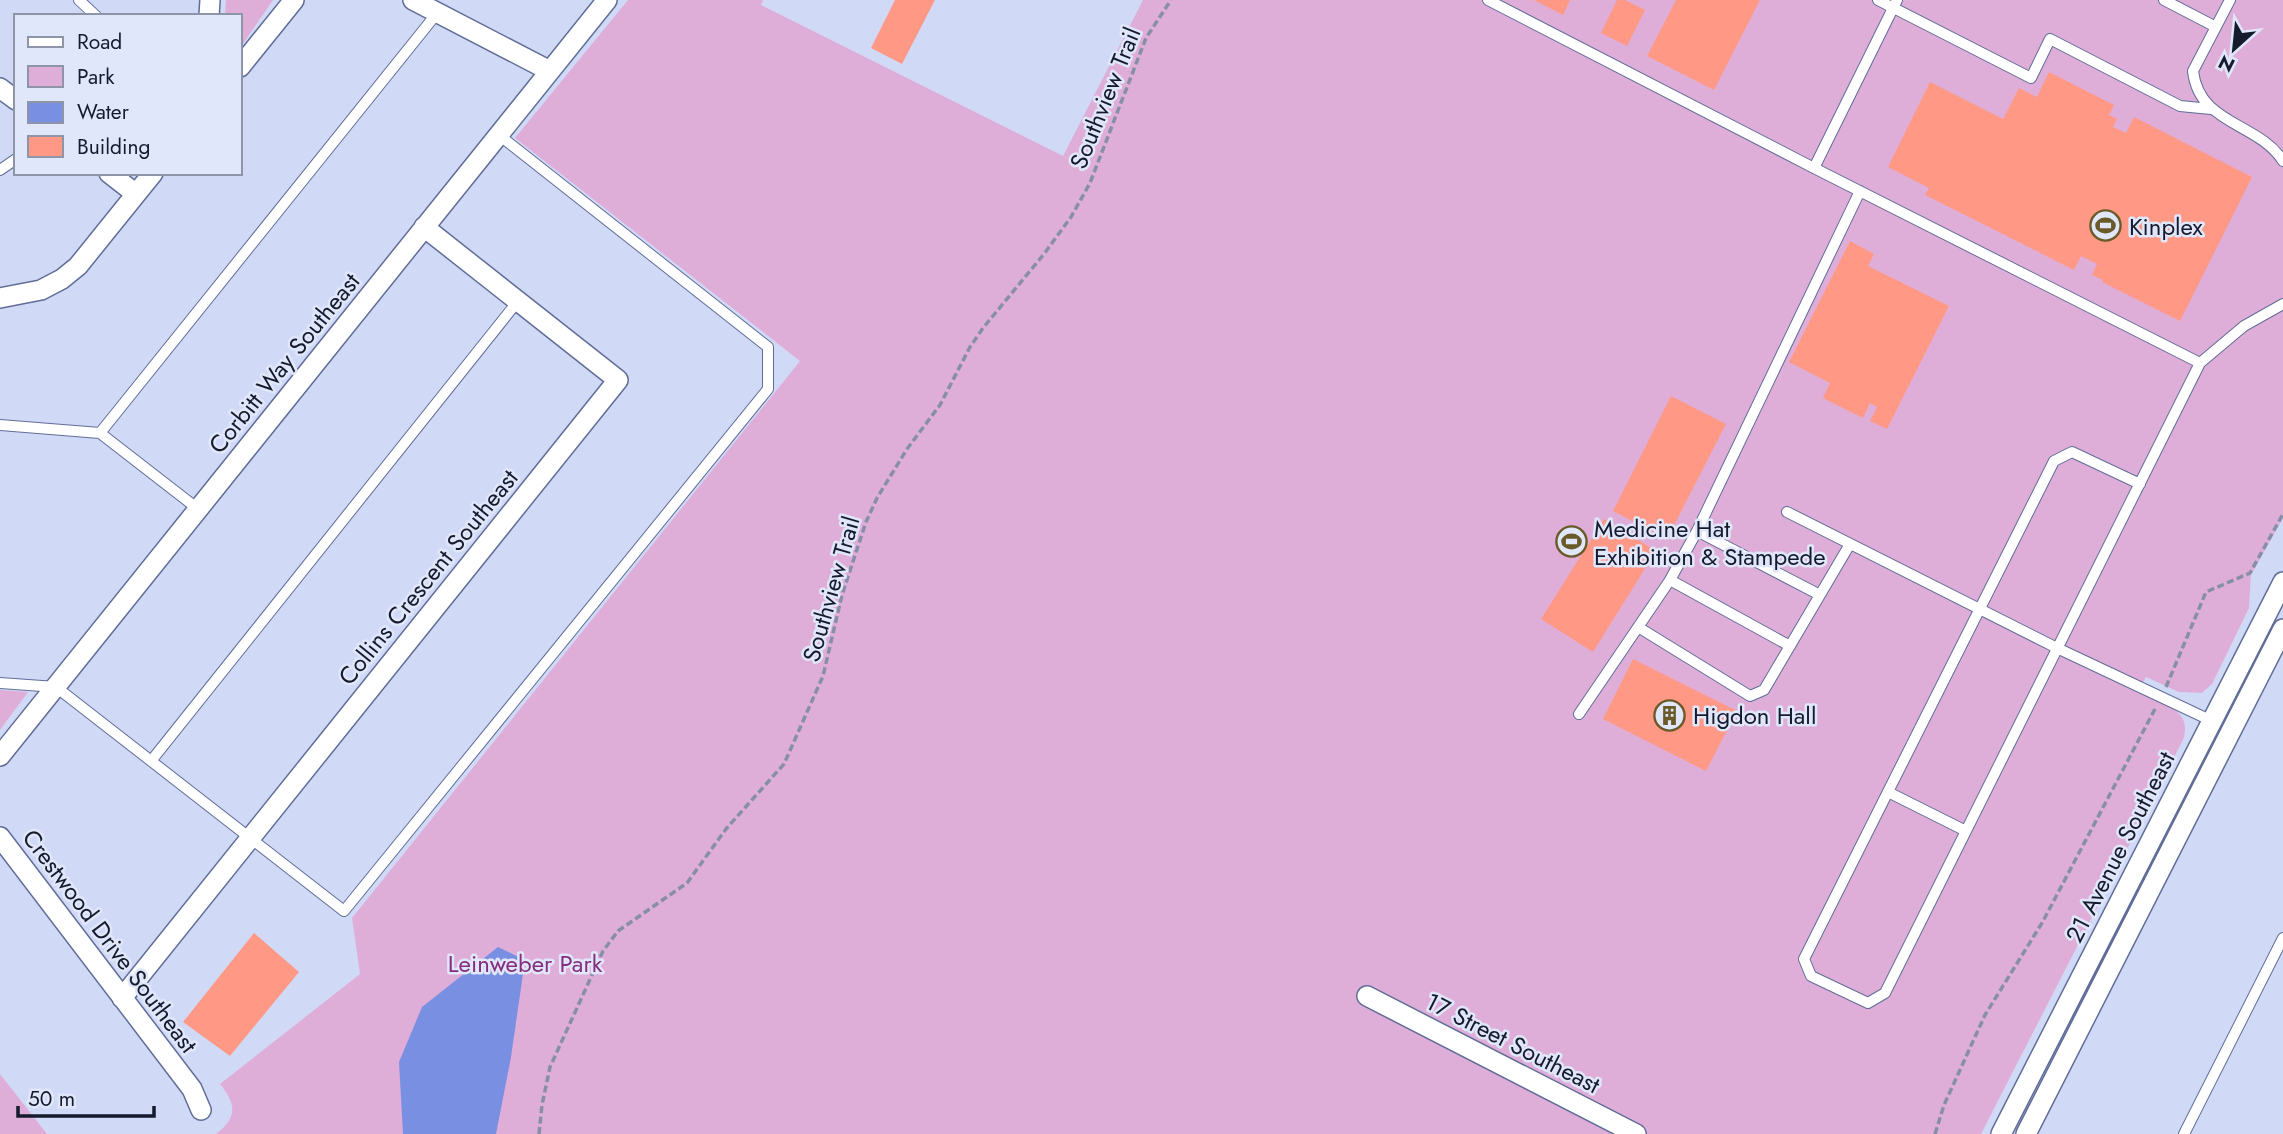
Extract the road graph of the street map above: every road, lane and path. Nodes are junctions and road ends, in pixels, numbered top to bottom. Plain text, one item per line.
1 (79, 0) edge
2 (293, 0) edge
3 (413, 0) edge
4 (607, 0) edge
5 (1171, 0) edge
6 (1488, 0) edge
7 (1878, 0) edge
8 (2164, 0) edge
9 (2230, 0) edge
10 (1895, 4) edge
11 (438, 12) junction
12 (94, 14) edge
13 (2216, 27) junction
14 (242, 64) edge
15 (550, 71) junction
16 (2211, 109) junction
17 (499, 135) junction
18 (2283, 161) edge
19 (1814, 168) junction
20 (112, 175) edge
21 (151, 175) edge
22 (1860, 191) junction
23 (136, 194) junction
24 (424, 228) junction
25 (0, 298) edge
26 (519, 302) junction
27 (2283, 304) edge
28 (2200, 363) junction
29 (0, 425) edge
30 (100, 433) junction
31 (2140, 484) junction
32 (198, 509) junction
33 (1787, 512) dead end
34 (2283, 514) edge
35 (1697, 531) junction
36 (1850, 544) junction
37 (1670, 580) junction
38 (2283, 582) edge
39 (1820, 595) junction
40 (1980, 609) junction
41 (1638, 627) junction
42 (2283, 629) edge
43 (1790, 646) junction
44 (2057, 648) junction
45 (0, 683) edge
46 (56, 687) junction
47 (2161, 697) junction
48 (1579, 713) dead end
49 (2212, 721) junction
50 (0, 756) edge
51 (151, 761) junction
52 (1888, 792) junction
53 (1966, 831) junction
54 (0, 837) edge
55 (250, 838) junction
56 (2283, 938) edge
57 (1367, 996) dead end
58 (122, 998) junction
59 (201, 1110) dead end
60 (539, 1134) edge
61 (1636, 1134) edge
62 (1935, 1134) edge
63 (2001, 1134) edge
64 (2026, 1134) edge
65 (2184, 1134) edge

1 - 12 lane
2 - 14 street
3 - 11 street
4 - 15 street, Corbitt Way Southeast
5 - 60 path, Southview Trail
6 - 19 lane
7 - 10 lane
8 - 13 lane
9 - 13 lane
10 - 16 lane
10 - 19 lane
11 - 15 street
11 - 30 lane
13 - 16 lane
15 - 17 street, Corbitt Way Southeast
16 - 18 lane
17 - 24 street, Corbitt Way Southeast
17 - 55 lane
19 - 22 lane
20 - 23 street
21 - 23 street
22 - 28 lane
22 - 35 lane
23 - 25 street
24 - 26 street, Collins Crescent Southeast
24 - 32 street, Corbitt Way Southeast
26 - 51 lane
26 - 55 street, Collins Crescent Southeast
27 - 28 lane
28 - 31 lane
29 - 30 lane
30 - 32 lane
31 - 40 lane
31 - 44 lane
32 - 46 street, Corbitt Way Southeast
33 - 36 lane
34 - 47 path
35 - 37 lane
35 - 39 lane
36 - 39 lane
36 - 40 lane
37 - 41 lane
37 - 43 lane
38 - 49 street, 21 Avenue Southeast
39 - 43 lane
40 - 44 lane
40 - 52 lane
41 - 43 lane
41 - 48 lane
42 - 64 street, 21 Avenue Southeast
44 - 47 lane
44 - 53 lane
45 - 46 lane
46 - 50 street, Corbitt Way Southeast
46 - 51 lane
47 - 49 lane
47 - 62 path
49 - 63 street, 21 Avenue Southeast
51 - 55 lane
52 - 53 lane
52 - 53 lane
54 - 58 street, Crestwood Drive Southeast
55 - 58 street, Collins Crescent Southeast
56 - 65 lane
57 - 61 street, 17 Street Southeast
58 - 59 street, Crestwood Drive Southeast

